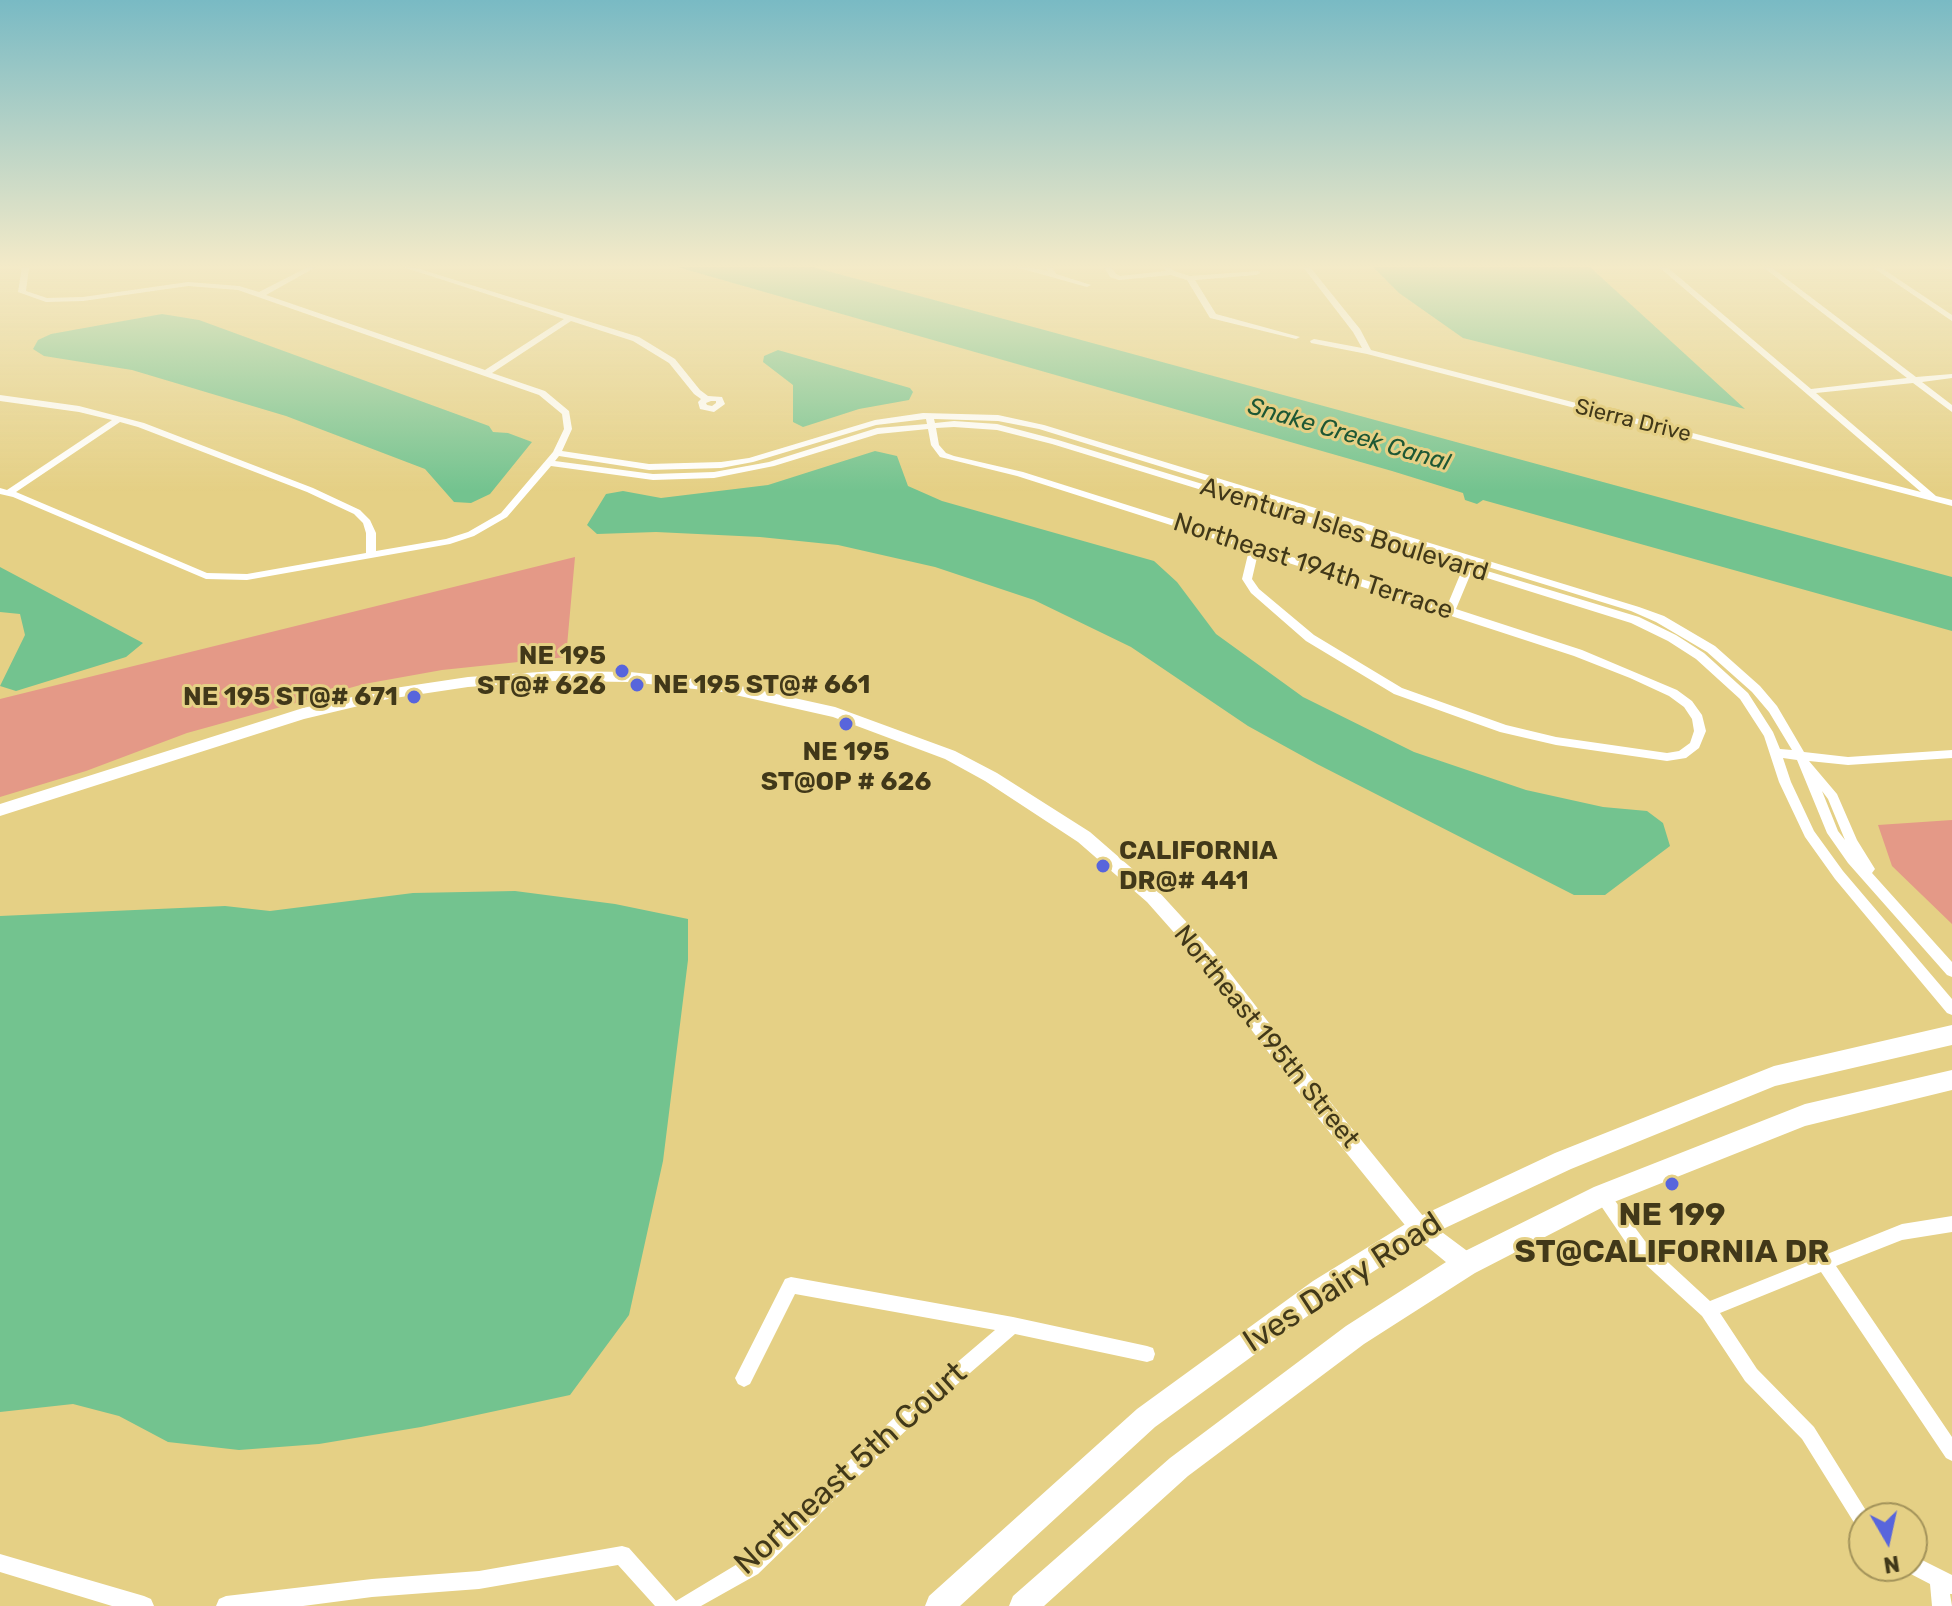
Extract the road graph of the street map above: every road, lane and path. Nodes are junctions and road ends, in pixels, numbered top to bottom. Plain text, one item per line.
1 (396, 342) edge
2 (534, 342) edge
3 (639, 342) edge
4 (1319, 342) edge
5 (1363, 342) edge
6 (1753, 342) edge
7 (1864, 342) edge
8 (1368, 352) junction
9 (486, 373) junction
10 (1952, 376) edge
11 (1914, 380) junction
12 (1812, 391) junction
13 (0, 398) edge
14 (707, 399) dead end
15 (1952, 409) edge
16 (119, 419) junction
17 (930, 420) junction
18 (557, 453) junction
19 (549, 463) junction
20 (4, 492) edge
21 (1934, 499) junction
22 (1952, 503) edge
23 (1254, 549) junction
24 (371, 556) junction
25 (1471, 564) junction
26 (1450, 611) junction
27 (1775, 753) junction
28 (1952, 754) edge
29 (1801, 756) junction
30 (0, 810) edge
31 (1952, 971) edge
32 (1952, 1009) edge
33 (1952, 1035) edge
34 (1952, 1080) edge
35 (1602, 1195) junction
36 (1952, 1224) edge
37 (1420, 1228) junction
38 (1824, 1262) junction
39 (1466, 1264) junction
40 (1708, 1310) junction
41 (1013, 1325) junction
42 (1147, 1354) dead end
43 (744, 1378) dead end
44 (1952, 1452) edge
45 (1851, 1502) edge
46 (0, 1563) edge
47 (1928, 1573) edge
48 (1946, 1583) edge
49 (945, 1604) edge
50 (144, 1606) edge
51 (226, 1606) edge
52 (668, 1606) edge
53 (683, 1606) edge
54 (1023, 1606) edge
55 (1942, 1606) edge

1 - 9 street
2 - 9 street
3 - 14 street
4 - 8 street, Sierra Drive
5 - 8 street
6 - 12 street
7 - 11 street
8 - 21 street, Sierra Drive
9 - 18 street
10 - 11 street
11 - 12 street
11 - 15 street
12 - 21 street
13 - 16 street
16 - 20 street
16 - 24 street
17 - 18 street, Aventura Isles Boulevard
17 - 19 street, Aventura Isles Boulevard
17 - 23 street, Northeast 194th Terrace
17 - 25 street, Aventura Isles Boulevard
18 - 19 street
19 - 24 street
20 - 24 street
21 - 22 street, Sierra Drive
23 - 26 street, Northeast 194th Terrace
23 - 26 street, Northeast 194th Terrace
25 - 26 street
25 - 27 street, Aventura Isles Boulevard
25 - 29 street, Aventura Isles Boulevard
27 - 29 street
27 - 32 street, Aventura Isles Boulevard
28 - 29 street
29 - 31 street, Aventura Isles Boulevard
30 - 37 street, Northeast 195th Street
33 - 37 main road, Ives Dairy Road
34 - 35 main road, Ives Dairy Road
35 - 39 main road, Ives Dairy Road
35 - 40 street
36 - 38 street
37 - 39 street, Northeast 195th Street
37 - 49 main road, Ives Dairy Road
38 - 40 street
38 - 44 street
39 - 54 main road, Ives Dairy Road
40 - 45 street
41 - 42 street
41 - 43 street
41 - 53 street, Northeast 5th Court
46 - 50 street
47 - 48 street
48 - 55 street
51 - 52 street

